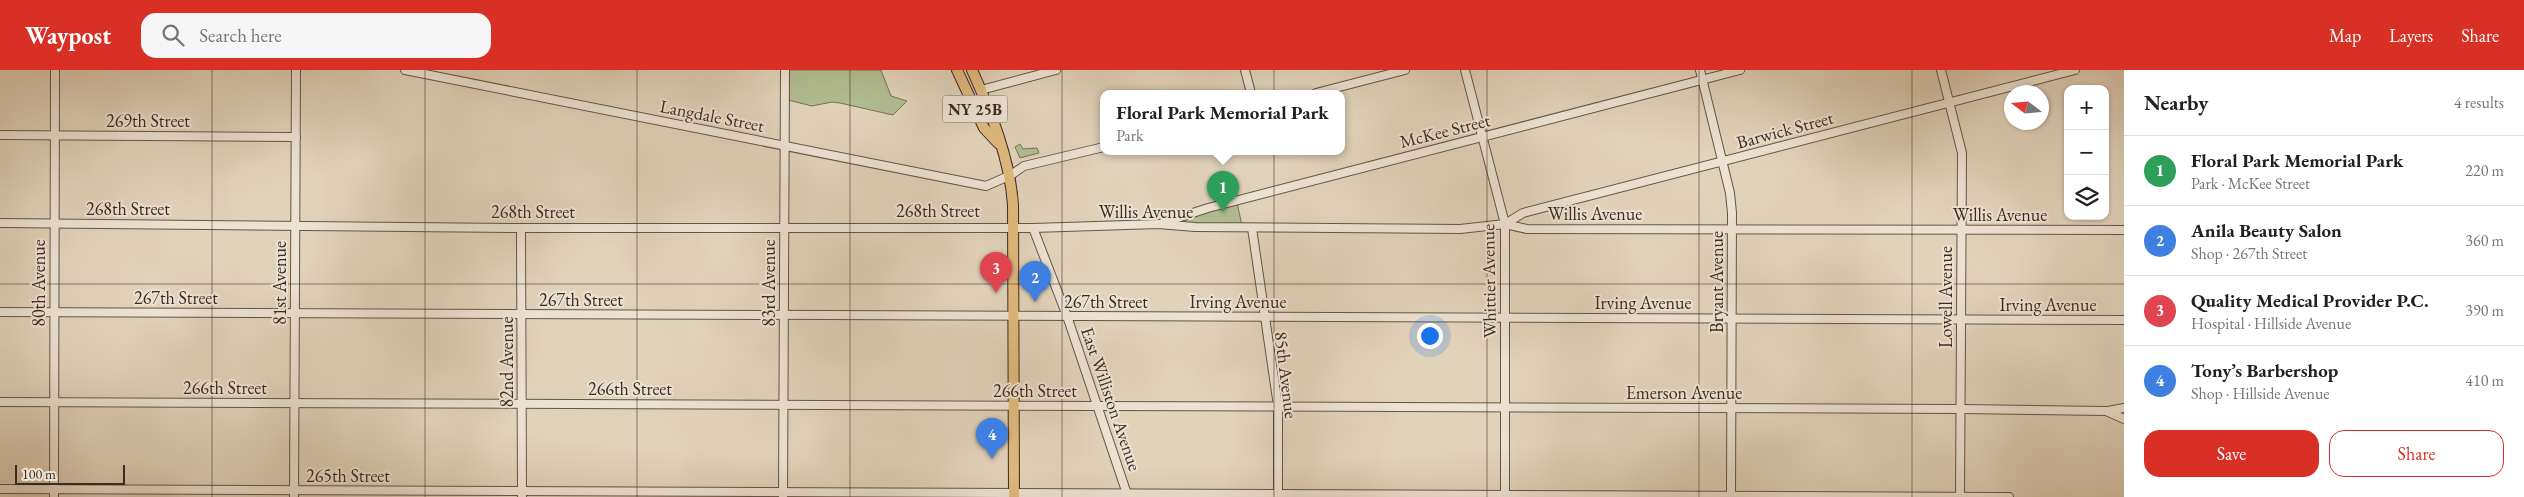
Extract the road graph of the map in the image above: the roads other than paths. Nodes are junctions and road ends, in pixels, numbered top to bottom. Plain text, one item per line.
1 (55, 70) edge
2 (296, 70) edge
3 (405, 70) edge
4 (784, 70) edge
5 (957, 70) edge
6 (972, 70) edge
7 (1056, 70) edge
8 (1245, 70) edge
9 (1405, 70) edge
10 (1465, 70) edge
11 (1700, 70) edge
12 (1740, 70) edge
13 (1941, 70) edge
14 (2075, 70) edge
15 (1702, 80) junction
16 (981, 90) junction
17 (1250, 90) edge
18 (1328, 90) edge
19 (1949, 103) junction
20 (0, 135) edge
21 (55, 136) junction
22 (296, 137) junction
23 (1483, 137) junction
24 (999, 144) junction
25 (784, 146) junction
26 (1100, 148) edge
27 (1723, 162) junction
28 (1011, 176) junction
29 (0, 223) edge
30 (55, 223) junction
31 (296, 224) junction
32 (1158, 224) junction
33 (1505, 224) junction
34 (784, 226) junction
35 (1013, 227) junction
36 (1066, 227) joint
37 (521, 228) junction
38 (1033, 228) junction
39 (1252, 228) junction
40 (1732, 230) junction
41 (2124, 230) edge
42 (1961, 231) junction
43 (0, 312) edge
44 (54, 313) junction
45 (295, 314) junction
46 (522, 314) junction
47 (784, 316) junction
48 (1013, 316) junction
49 (1067, 316) junction
50 (1162, 317) joint
51 (1264, 317) junction
52 (1505, 318) junction
53 (1732, 319) junction
54 (1961, 320) junction
55 (2124, 320) edge
56 (0, 402) edge
57 (54, 402) junction
58 (295, 403) junction
59 (522, 404) junction
60 (783, 405) junction
61 (1014, 406) junction
62 (1098, 406) junction
63 (1259, 406) joint
64 (1278, 406) junction
65 (1505, 407) junction
66 (1732, 408) junction
67 (2124, 408) edge
68 (1960, 409) junction
69 (2108, 411) junction
70 (2124, 418) edge
71 (0, 489) edge
72 (54, 493) edge
73 (294, 494) edge
74 (522, 494) edge
75 (783, 495) edge
76 (1014, 495) edge
77 (1127, 496) edge
78 (1278, 496) edge
79 (1504, 496) edge
80 (1732, 496) edge
81 (1960, 497) edge
82 (2009, 497) edge

1 - 21 street, 80th Avenue
2 - 22 street, 81st Avenue
3 - 25 street, Langdale Street
4 - 25 street, 83rd Avenue
5 - 24 main road, NY 25B
6 - 16 main road, NY 25B
7 - 16 street
8 - 17 street
9 - 18 street
10 - 23 street, Whittier Avenue
11 - 15 street, Bryant Avenue
12 - 15 street, McKee Street
13 - 19 street, Lowell Avenue
14 - 19 street, Barwick Street
15 - 23 street, McKee Street
15 - 27 street, Bryant Avenue
16 - 24 main road, NY 25B
19 - 27 street, Barwick Street
19 - 42 street, Lowell Avenue
20 - 21 street, 269th Street
21 - 22 street, 269th Street
21 - 30 street, 80th Avenue
22 - 31 street, 81st Avenue
23 - 32 street, McKee Street
23 - 33 street, Whittier Avenue
24 - 28 main road, NY 25B
25 - 28 street, Langdale Street
25 - 34 street, 83rd Avenue
26 - 28 street, Langdale Street
27 - 33 street, Barwick Street
27 - 40 street, Bryant Avenue
28 - 35 main road, NY 25B
29 - 30 street, 268th Street
30 - 31 street, 268th Street
30 - 44 street, 80th Avenue
31 - 37 street, 268th Street
31 - 45 street, 81st Avenue
32 - 36 street, Willis Avenue
32 - 39 street, Willis Avenue
33 - 39 street, Willis Avenue
33 - 40 street, Willis Avenue
33 - 52 street, Whittier Avenue
34 - 35 street, 268th Street
34 - 37 street, 268th Street
34 - 47 street, 83rd Avenue
35 - 38 street, 268th Street
35 - 48 main road, NY 25B
36 - 38 street, 268th Street
37 - 46 street, 82nd Avenue
38 - 49 street, East Williston Avenue
39 - 51 street, 85th Avenue
40 - 42 street, Willis Avenue
40 - 53 street, Bryant Avenue
41 - 42 street, Willis Avenue
42 - 54 street, Lowell Avenue
43 - 44 street, 267th Street
44 - 45 street, 267th Street
44 - 57 street, 80th Avenue
45 - 46 street, 267th Street
45 - 58 street, 81st Avenue
46 - 47 street, 267th Street
46 - 59 street, 82nd Avenue
47 - 48 street, 267th Street
47 - 60 street, 83rd Avenue
48 - 49 street, 267th Street
48 - 61 main road, NY 25B
49 - 50 street, 267th Street
49 - 62 street, East Williston Avenue
50 - 51 street, Irving Avenue
51 - 52 street, Irving Avenue
51 - 64 street, 85th Avenue
52 - 53 street, Irving Avenue
52 - 65 street, Whittier Avenue
53 - 54 street, Irving Avenue
53 - 66 street, Bryant Avenue
54 - 55 street, Irving Avenue
54 - 68 street, Lowell Avenue
56 - 57 street, 266th Street
57 - 58 street, 266th Street
57 - 72 street, 80th Avenue
58 - 59 street, 266th Street
58 - 73 street, 81st Avenue
59 - 60 street, 266th Street
59 - 74 street, 82nd Avenue
60 - 61 street, 266th Street
60 - 75 street, 83rd Avenue
61 - 62 street, 266th Street
61 - 76 main road, NY 25B
62 - 63 street, 266th Street
62 - 77 street, East Williston Avenue
63 - 64 street, Emerson Avenue
64 - 65 street, Emerson Avenue
64 - 78 street, 85th Avenue
65 - 66 street, Emerson Avenue
65 - 79 street, Whittier Avenue
66 - 68 street, Emerson Avenue
66 - 80 street, Bryant Avenue
67 - 69 street, Emerson Avenue
68 - 69 street, Emerson Avenue
68 - 81 street, Lowell Avenue
69 - 70 street, Emerson Avenue
71 - 72 street, 265th Street
72 - 73 street, 265th Street
73 - 74 street, 265th Street
74 - 75 street, 265th Street
75 - 76 street, 265th Street
76 - 77 street, 265th Street
77 - 78 street, 265th Street
78 - 79 street, 265th Street
79 - 80 street, 265th Street
80 - 81 street, 265th Street
81 - 82 street, 265th Street

